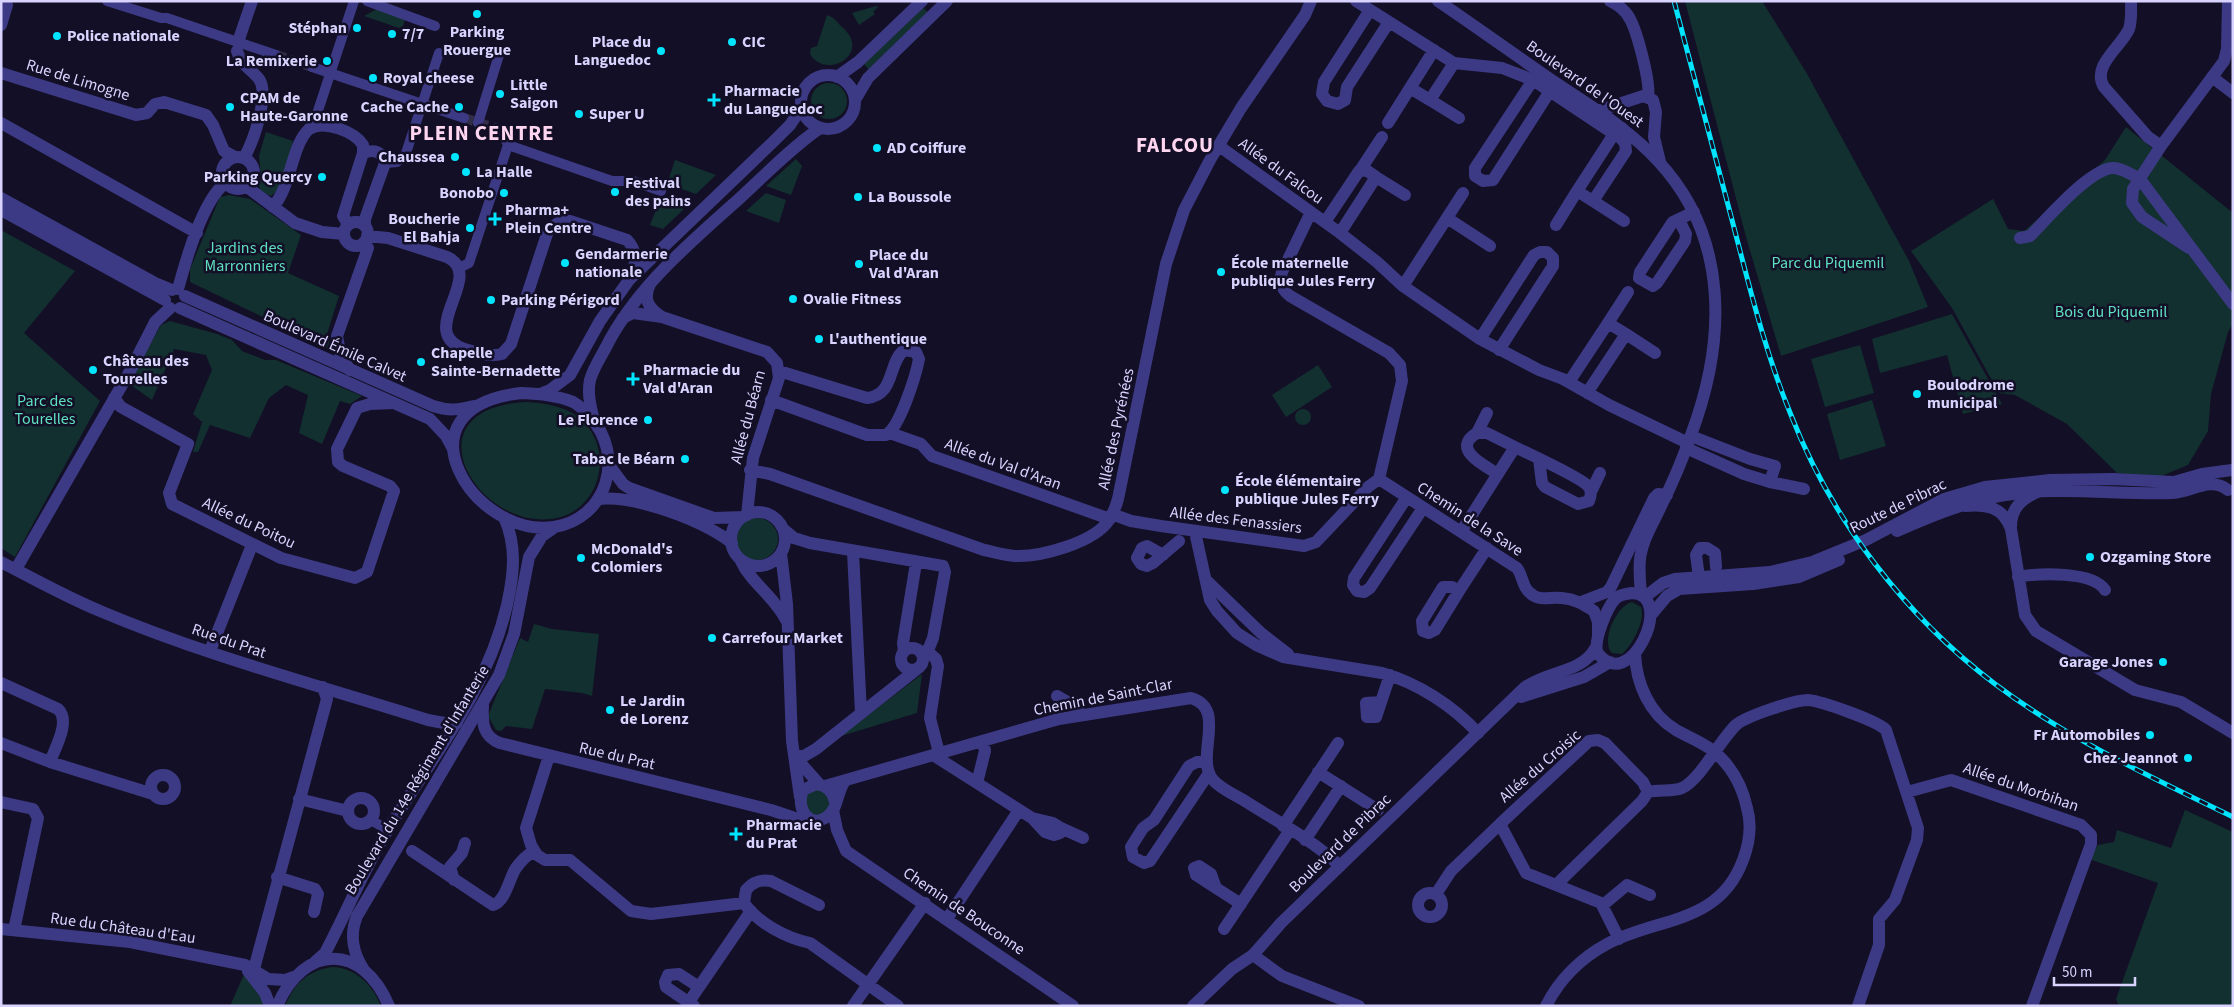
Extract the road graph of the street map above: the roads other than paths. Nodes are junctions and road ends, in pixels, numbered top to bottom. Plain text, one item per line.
1 (107, 1) edge
2 (252, 1) edge
3 (354, 1) edge
4 (367, 1) edge
5 (922, 1) edge
6 (948, 1) edge
7 (1311, 1) edge
8 (1356, 1) edge
9 (1438, 1) edge
10 (1610, 1) edge
11 (2131, 1) edge
12 (2228, 1) edge
13 (7, 6) dead end
14 (1370, 10) junction
15 (1389, 22) junction
16 (1, 24) edge
17 (436, 26) dead end
18 (238, 47) junction
19 (1434, 50) junction
20 (439, 53) dead end
21 (276, 55) tunnel mouth
22 (499, 55) dead end
23 (1454, 63) junction
24 (312, 67) tunnel mouth
25 (1, 73) edge
26 (332, 73) junction
27 (837, 77) junction
28 (2212, 77) junction
29 (1543, 83) junction
30 (1410, 88) junction
31 (2233, 93) edge
32 (1648, 97) junction
33 (855, 100) junction
34 (1430, 100) junction
35 (422, 104) junction
36 (802, 107) junction
37 (1598, 111) junction
38 (464, 118) tunnel mouth
39 (1459, 118) dead end
40 (1, 123) edge
41 (478, 123) dead end
42 (1388, 123) dead end
43 (313, 126) junction
44 (820, 128) junction
45 (501, 130) dead end
46 (1618, 132) junction
47 (1382, 137) dead end
48 (1492, 142) junction
49 (508, 145) junction
50 (1219, 146) junction
51 (2161, 146) junction
52 (363, 153) junction
53 (1510, 154) junction
54 (239, 158) junction
55 (1660, 162) junction
56 (385, 163) junction
57 (1361, 170) junction
58 (1376, 177) junction
59 (2140, 179) junction
60 (225, 183) junction
61 (247, 187) junction
62 (1576, 190) junction
63 (661, 192) dead end
64 (1463, 192) dead end
65 (1405, 195) dead end
66 (1, 198) edge
67 (1592, 201) junction
68 (273, 207) junction
69 (1, 210) edge
70 (1311, 212) junction
71 (1694, 212) junction
72 (1447, 218) junction
73 (1679, 220) junction
74 (1624, 221) dead end
75 (1325, 222) junction
76 (1556, 224) dead end
77 (346, 229) junction
78 (197, 233) junction
79 (1340, 233) junction
80 (365, 235) junction
81 (2020, 238) dead end
82 (1490, 246) dead end
83 (2189, 248) junction
84 (459, 268) junction
85 (653, 279) junction
86 (629, 280) junction
87 (1403, 286) junction
88 (1628, 292) dead end
89 (175, 299) junction
90 (2233, 304) edge
91 (662, 317) junction
92 (623, 318) junction
93 (1608, 323) junction
94 (1626, 334) junction
95 (1480, 338) junction
96 (1499, 350) junction
97 (1655, 353) dead end
98 (350, 370) junction
99 (779, 371) junction
100 (1569, 382) junction
101 (1587, 393) junction
102 (540, 394) junction
103 (114, 398) junction
104 (771, 400) junction
105 (394, 403) junction
106 (476, 405) junction
107 (1487, 413) dead end
108 (594, 421) junction
109 (890, 433) junction
110 (1477, 433) junction
111 (1688, 442) junction
112 (1515, 447) junction
113 (453, 448) junction
114 (1539, 459) junction
115 (609, 465) junction
116 (750, 470) junction
117 (2232, 470) edge
118 (1600, 473) dead end
119 (1498, 474) junction
120 (1379, 479) junction
121 (750, 486) junction
122 (1804, 489) dead end
123 (2004, 489) junction
124 (1591, 492) junction
125 (2039, 492) junction
126 (1667, 494) junction
127 (2230, 495) edge
128 (1407, 497) junction
129 (598, 499) junction
130 (1955, 507) junction
131 (1423, 508) junction
132 (2003, 513) junction
133 (768, 514) junction
134 (504, 516) junction
135 (745, 516) junction
136 (1111, 516) junction
137 (555, 527) junction
138 (1166, 527) junction
139 (783, 529) junction
140 (2011, 529) junction
141 (1195, 532) junction
142 (1461, 532) junction
143 (1179, 541) junction
144 (732, 543) junction
145 (810, 543) junction
146 (252, 545) junction
147 (1197, 545) junction
148 (1487, 548) junction
149 (782, 551) junction
150 (853, 552) junction
151 (1163, 555) dead end
152 (740, 558) junction
153 (1, 562) edge
154 (916, 563) junction
155 (1716, 567) dead end
156 (16, 569) junction
157 (1699, 577) junction
158 (2018, 577) junction
159 (1640, 580) junction
160 (1664, 583) junction
161 (2105, 590) dead end
162 (1459, 591) dead end
163 (1643, 596) junction
164 (1581, 602) junction
165 (1652, 614) junction
166 (786, 620) junction
167 (1597, 640) junction
168 (210, 651) junction
169 (925, 652) junction
170 (1635, 653) junction
171 (903, 657) junction
172 (1616, 663) junction
173 (917, 669) junction
174 (1390, 675) junction
175 (1639, 680) junction
176 (1, 683) edge
177 (896, 686) junction
178 (323, 687) junction
179 (1057, 696) dead end
180 (1381, 702) dead end
181 (1510, 703) junction
182 (483, 706) junction
183 (861, 713) junction
184 (1080, 715) junction
185 (457, 723) junction
186 (1478, 733) junction
187 (2233, 733) edge
188 (984, 741) junction
189 (1338, 743) dead end
190 (1, 744) edge
191 (1714, 751) junction
192 (936, 754) junction
193 (549, 756) junction
194 (795, 756) junction
195 (50, 762) junction
196 (1208, 767) junction
197 (1318, 772) junction
198 (845, 781) junction
199 (977, 783) junction
200 (823, 785) junction
201 (1340, 786) junction
202 (1648, 792) junction
203 (1907, 792) junction
204 (153, 794) dead end
205 (299, 799) junction
206 (800, 799) junction
207 (1, 802) edge
208 (834, 806) junction
209 (771, 810) junction
210 (1019, 810) junction
211 (1378, 810) dead end
212 (348, 812) junction
213 (810, 818) junction
214 (371, 820) junction
215 (1150, 824) junction
216 (1500, 824) junction
217 (1286, 828) junction
218 (388, 830) junction
219 (1167, 834) junction
220 (1083, 838) dead end
221 (841, 840) junction
222 (1305, 840) junction
223 (465, 843) dead end
224 (412, 851) dead end
225 (534, 851) junction
226 (1340, 866) junction
227 (277, 877) junction
228 (454, 880) junction
229 (1556, 885) junction
230 (1216, 888) dead end
231 (1436, 894) dead end
232 (1650, 895) dead end
233 (925, 903) junction
234 (1240, 904) junction
235 (819, 905) dead end
236 (1603, 905) junction
237 (747, 907) junction
238 (314, 912) dead end
239 (947, 919) junction
240 (8, 929) edge
241 (1224, 929) dead end
242 (1619, 939) junction
243 (1253, 955) junction
244 (315, 962) junction
245 (238, 963) junction
246 (254, 968) junction
247 (364, 970) junction
248 (293, 977) junction
249 (867, 984) junction
250 (699, 987) junction
251 (691, 1004) edge
252 (1354, 1005) edge
253 (270, 1006) edge
254 (277, 1006) edge
255 (389, 1006) edge
256 (852, 1006) edge
257 (898, 1006) edge
258 (1073, 1006) edge
259 (1193, 1006) edge
260 (1546, 1006) edge
261 (1858, 1006) edge
262 (2032, 1006) edge

1 - 18 street
2 - 18 street
3 - 26 street
4 - 17 street
5 - 27 street
6 - 33 street
7 - 50 street, Allée des Pyrénées
8 - 14 street
9 - 29 street, Boulevard de l'Ouest
10 - 32 street
11 - 51 street
12 - 28 street
13 - 16 street
14 - 15 street
14 - 15 street
15 - 19 street
18 - 21 street
18 - 54 street
19 - 23 street
19 - 30 street
20 - 35 street
22 - 41 street
23 - 29 street
23 - 34 street
24 - 26 street
25 - 54 street, Rue de Limogne
26 - 35 street
26 - 43 street
27 - 33 street
27 - 36 street
28 - 31 street
28 - 51 street
29 - 37 street, Boulevard de l'Ouest
29 - 46 street
29 - 48 street, Boulevard de l'Ouest
29 - 53 street, Boulevard de l'Ouest
30 - 34 street
30 - 42 street
32 - 37 street
32 - 55 street
33 - 44 street
34 - 39 street
35 - 38 street
35 - 56 street
36 - 44 street
36 - 86 street
37 - 46 street, Boulevard de l'Ouest
40 - 78 street
43 - 52 street
43 - 68 street
44 - 85 street
45 - 49 street
46 - 55 street, Boulevard de l'Ouest
46 - 62 street, Boulevard de l'Ouest
46 - 67 street, Boulevard de l'Ouest
47 - 57 street, Allée du Falcou
48 - 53 street
48 - 53 street, Boulevard de l'Ouest
49 - 63 street
49 - 84 street
50 - 70 street, Allée du Falcou
50 - 136 street, Allée des Pyrénées
51 - 59 street
52 - 56 street
52 - 77 street
54 - 60 street
54 - 61 street
55 - 71 street, Boulevard de l'Ouest
56 - 80 street
57 - 58 street
57 - 75 street, Allée du Falcou
58 - 65 street
58 - 79 street
59 - 81 street
59 - 83 street
59 - 83 street
60 - 61 street
60 - 78 street
61 - 68 street
62 - 67 street
62 - 76 street, Boulevard de l'Ouest
64 - 72 street
66 - 89 street, Boulevard Émile Calvet
67 - 74 street
68 - 77 street
69 - 89 street, Boulevard Émile Calvet
70 - 75 street, Allée du Falcou
70 - 120 street
71 - 73 street
71 - 111 street, Boulevard de l'Ouest
72 - 82 street
72 - 87 street
73 - 73 street
75 - 79 street, Allée du Falcou
77 - 80 street
77 - 80 street
78 - 89 street
79 - 87 street, Allée du Falcou
80 - 84 street
80 - 98 street
83 - 90 street
84 - 86 street
85 - 91 street
85 - 92 street
86 - 102 street
87 - 95 street, Allée du Falcou
88 - 93 street
89 - 98 street, Boulevard Émile Calvet
89 - 103 street
89 - 105 street, Boulevard Émile Calvet
91 - 92 street, Allée du Béarn
91 - 99 street, Allée du Béarn
92 - 108 street
93 - 94 street
93 - 100 street
94 - 97 street
94 - 101 street
95 - 96 street, Allée du Falcou
95 - 96 street
96 - 100 street, Allée du Falcou
98 - 106 street, Boulevard Émile Calvet
99 - 104 street, Allée du Béarn
99 - 109 street
100 - 101 street, Allée du Falcou
101 - 111 street, Allée du Falcou
102 - 106 street
102 - 108 street
103 - 146 street, Allée du Poitou
103 - 156 street
104 - 109 street
104 - 116 street, Allée du Béarn
105 - 113 street, Boulevard Émile Calvet
105 - 146 street, Allée du Poitou
106 - 113 street
107 - 110 street
108 - 115 street
109 - 136 street, Allée du Val d'Aran
110 - 112 street
110 - 119 street
111 - 122 street, Allée du Falcou
111 - 126 street, Boulevard de l'Ouest
112 - 114 street
112 - 119 street
113 - 134 street
114 - 124 street
114 - 124 street
115 - 129 street
115 - 135 street
116 - 121 street, Allée du Béarn
116 - 136 street
117 - 123 street, Route de Pibrac
117 - 127 street
118 - 124 street
119 - 142 street
120 - 128 street, Chemin de la Save
120 - 141 street, Allée des Fenassiers
121 - 133 street, Allée du Béarn
121 - 135 street, Allée du Béarn
123 - 125 street, Route de Pibrac
123 - 130 street, Route de Pibrac
123 - 132 street
123 - 157 street, Route de Pibrac
125 - 127 street, Route de Pibrac
125 - 140 street
126 - 159 street, Boulevard de l'Ouest
126 - 164 street
128 - 131 street, Chemin de la Save
128 - 131 street
129 - 137 street
129 - 144 street
130 - 132 street
130 - 165 street, Route de Pibrac
131 - 142 street, Chemin de la Save
132 - 140 street
133 - 135 street
133 - 139 street
134 - 137 street
134 - 185 street, Boulevard du 14e Régiment d'Infanterie
135 - 144 street
136 - 138 street, Allée des Fenassiers
137 - 182 street, Boulevard du 14e Régiment d'Infanterie
138 - 141 street, Allée des Fenassiers
138 - 143 street
139 - 145 street
139 - 149 street
140 - 158 street
141 - 147 street
142 - 148 street, Chemin de la Save
143 - 147 street
143 - 151 street
144 - 152 street
145 - 149 street
145 - 150 street
146 - 168 street
147 - 174 street
148 - 162 street
148 - 164 street, Chemin de la Save
149 - 152 street
149 - 166 street
150 - 154 street
150 - 183 street
152 - 166 street
153 - 156 street, Rue du Prat
154 - 169 street
154 - 171 street
155 - 157 street
156 - 168 street, Rue du Prat
157 - 160 street, Route de Pibrac
158 - 161 street
158 - 187 street
159 - 160 street
159 - 163 street, Boulevard de l'Ouest
160 - 163 street, Route de Pibrac
163 - 165 street, Boulevard de l'Ouest
163 - 167 street, Boulevard de Pibrac
164 - 167 street, Chemin de la Save
165 - 170 street
166 - 194 street
167 - 172 street
167 - 181 street, Boulevard de Pibrac
168 - 178 street, Rue du Prat
169 - 171 street
169 - 173 street
169 - 192 street
170 - 172 street, Boulevard de Pibrac
170 - 175 street
171 - 173 street
171 - 177 street
172 - 175 street
172 - 181 street, Boulevard de Pibrac
173 - 177 street
174 - 180 street
174 - 186 street
175 - 191 street
176 - 195 street
177 - 183 street
178 - 185 street, Rue du Prat
178 - 205 street
179 - 184 street
181 - 186 street, Boulevard de Pibrac
182 - 193 street, Rue du Prat
182 - 247 street, Boulevard du 14e Régiment d'Infanterie
183 - 194 street
184 - 188 street, Chemin de Saint-Clar
184 - 196 street, Chemin de Saint-Clar
185 - 218 street, Boulevard du 14e Régiment d'Infanterie
186 - 226 street, Boulevard de Pibrac
188 - 192 street, Chemin de Saint-Clar
188 - 199 street
189 - 197 street
190 - 195 street
191 - 202 street
191 - 203 street
191 - 242 street
192 - 198 street, Chemin de Saint-Clar
192 - 199 street
193 - 209 street, Rue du Prat
193 - 225 street
194 - 200 street
194 - 206 street
195 - 204 street
196 - 215 street
196 - 217 street
196 - 219 street
197 - 201 street
197 - 217 street
198 - 200 street, Chemin de Saint-Clar
198 - 208 street
199 - 210 street
200 - 206 street
200 - 208 street
201 - 211 street
201 - 222 street
202 - 216 street, Allée du Croisic
202 - 229 street
203 - 261 street
203 - 262 street, Allée du Morbihan
205 - 212 street
205 - 227 street
206 - 209 street
206 - 213 street
207 - 240 street
208 - 213 street
208 - 221 street, Chemin de Bouconne
209 - 213 street, Rue du Prat
210 - 220 street
210 - 239 street
212 - 214 street
212 - 214 street
213 - 221 street, Chemin de Bouconne
214 - 218 street
215 - 219 street
215 - 219 street
216 - 229 street, Allée du Croisic
216 - 231 street, Allée du Croisic
217 - 222 street
217 - 234 street
218 - 244 street, Boulevard du 14e Régiment d'Infanterie
221 - 233 street, Chemin de Bouconne
222 - 226 street
223 - 228 street
224 - 228 street
225 - 228 street
225 - 237 street
226 - 243 street, Boulevard de Pibrac
227 - 238 street
227 - 246 street
229 - 236 street, Allée du Croisic
230 - 234 street
232 - 236 street
233 - 239 street, Chemin de Bouconne
233 - 249 street
234 - 241 street
235 - 237 street
236 - 242 street
237 - 249 street
237 - 250 street
239 - 258 street, Chemin de Bouconne
240 - 245 street, Rue du Château d'Eau
242 - 260 street
243 - 252 street
243 - 259 street, Boulevard de Pibrac
244 - 247 street
244 - 248 street
245 - 246 street, Rue du Château d'Eau
245 - 253 street
246 - 248 street, Rue du Château d'Eau
247 - 255 street
248 - 254 street
249 - 256 street
249 - 257 street
250 - 251 street
250 - 251 street

